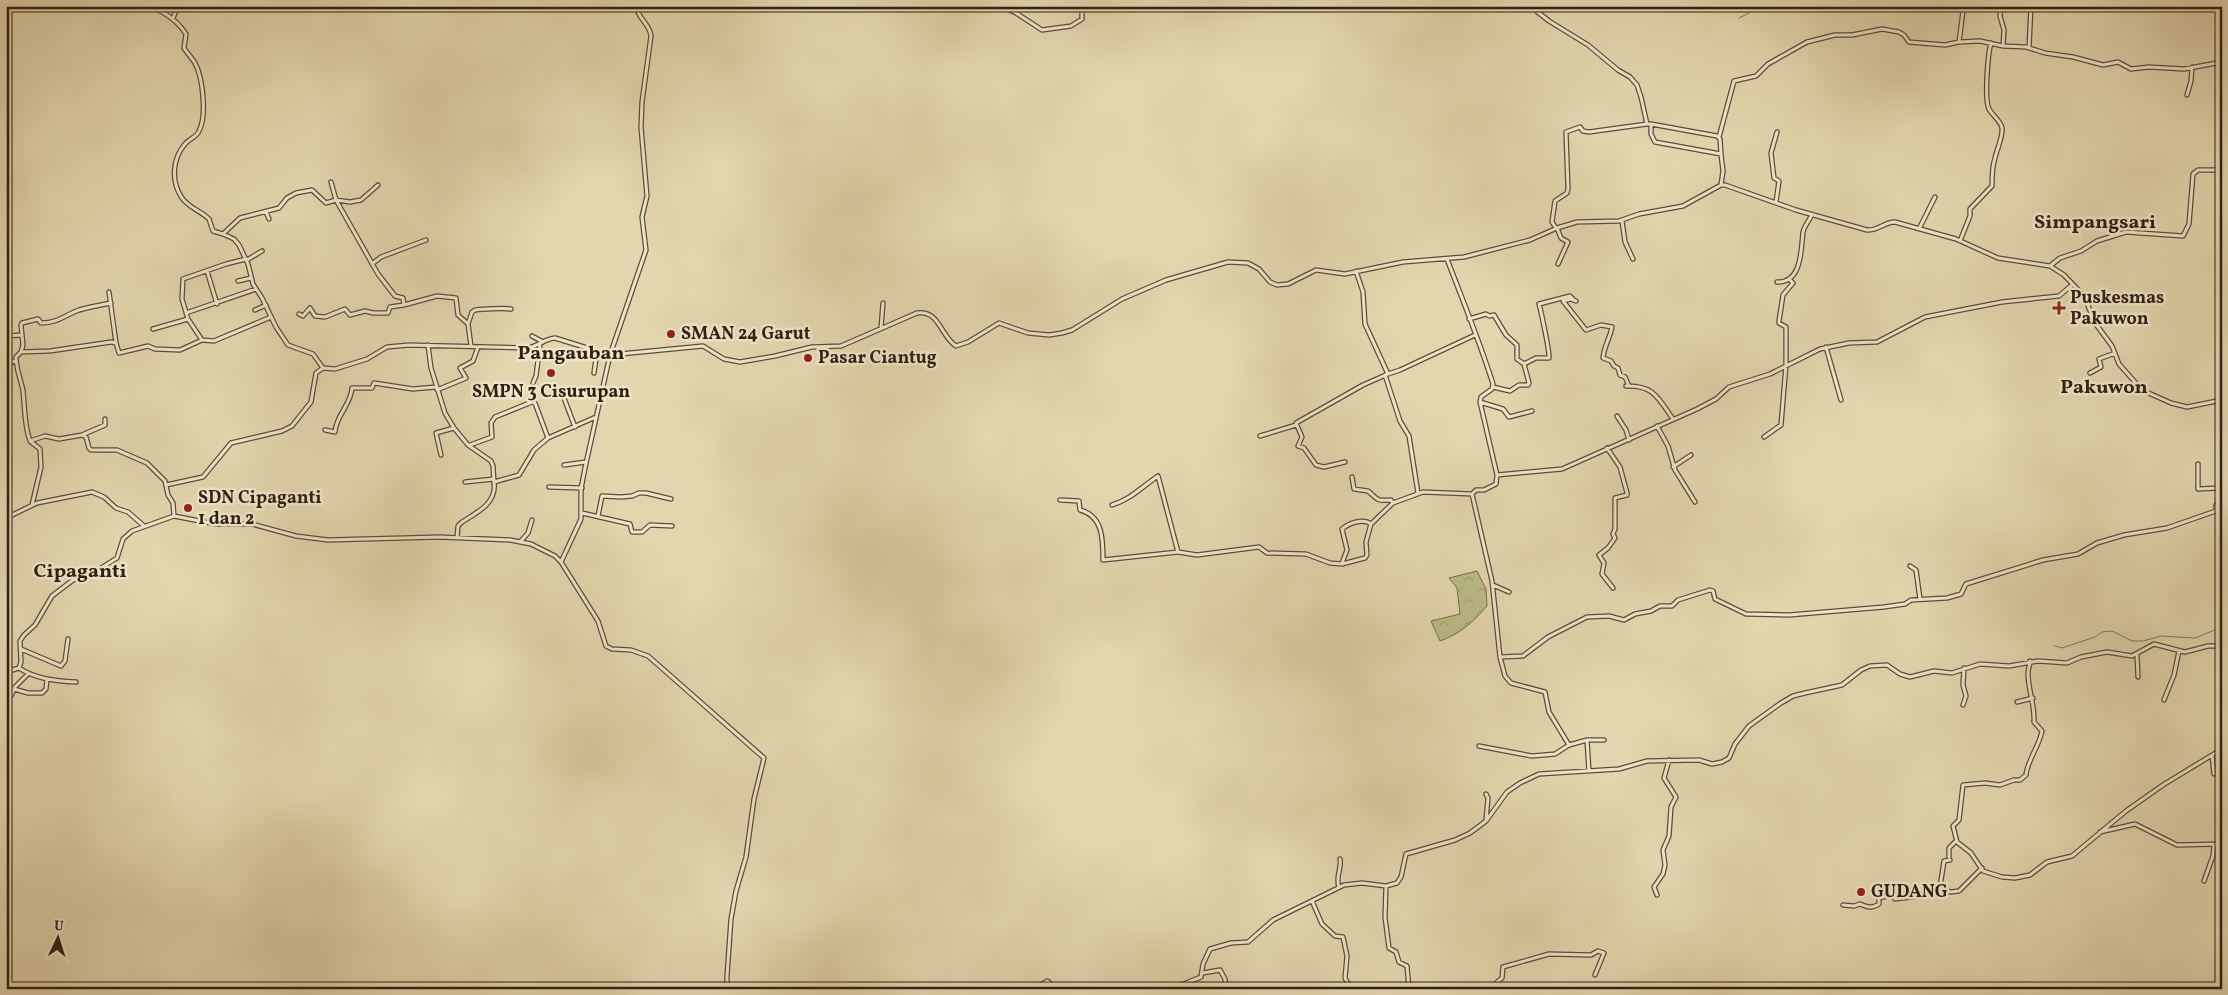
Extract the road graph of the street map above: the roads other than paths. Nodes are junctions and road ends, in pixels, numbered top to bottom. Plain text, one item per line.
1 (149, 6) edge
2 (178, 6) edge
3 (636, 6) edge
4 (1000, 6) edge
5 (1082, 6) edge
6 (1530, 6) edge
7 (1961, 6) edge
8 (2001, 6) edge
9 (2031, 6) edge
10 (172, 18) junction
11 (1959, 42) junction
12 (1991, 43) junction
13 (2002, 46) junction
14 (2029, 48) junction
15 (2222, 62) edge
16 (2192, 67) junction
17 (2187, 95) dead end
18 (1649, 124) junction
19 (1777, 132) dead end
20 (1719, 137) junction
21 (1722, 154) junction
22 (2222, 170) edge
23 (332, 182) dead end
24 (378, 185) dead end
25 (1721, 185) junction
26 (1935, 197) dead end
27 (336, 200) junction
28 (1776, 202) junction
29 (266, 212) junction
30 (1812, 214) junction
31 (269, 219) dead end
32 (1622, 221) junction
33 (1556, 228) junction
34 (1919, 229) junction
35 (222, 234) junction
36 (426, 240) dead end
37 (1960, 241) junction
38 (262, 251) dead end
39 (1447, 259) junction
40 (246, 260) junction
41 (1633, 260) dead end
42 (372, 264) junction
43 (1558, 264) dead end
44 (2050, 266) junction
45 (207, 271) junction
46 (1356, 271) junction
47 (251, 278) junction
48 (1790, 279) junction
49 (238, 281) dead end
50 (1777, 282) dead end
51 (2072, 284) junction
52 (256, 289) junction
53 (109, 292) dead end
54 (111, 303) junction
55 (883, 303) dead end
56 (217, 304) junction
57 (404, 305) junction
58 (266, 306) junction
59 (511, 309) dead end
60 (255, 310) dead end
61 (186, 313) junction
62 (299, 314) dead end
63 (271, 317) junction
64 (188, 318) junction
65 (1469, 319) junction
66 (468, 324) junction
67 (882, 328) junction
68 (153, 329) dead end
69 (22, 335) junction
70 (1475, 335) junction
71 (6, 336) edge
72 (532, 336) dead end
73 (202, 340) junction
74 (543, 342) junction
75 (116, 343) junction
76 (428, 345) junction
77 (540, 345) junction
78 (471, 346) junction
79 (478, 346) junction
80 (1826, 347) junction
81 (21, 352) junction
82 (597, 352) junction
83 (2115, 353) junction
84 (610, 355) junction
85 (16, 361) junction
86 (6, 363) edge
87 (1524, 364) junction
88 (1786, 365) junction
89 (324, 368) junction
90 (594, 373) dead end
91 (2090, 373) dead end
92 (1387, 374) junction
93 (533, 383) dead end
94 (1493, 387) junction
95 (437, 388) junction
96 (580, 390) dead end
97 (562, 393) junction
98 (551, 395) dead end
99 (1841, 400) dead end
100 (2222, 400) edge
101 (1480, 402) junction
102 (1532, 411) dead end
103 (1617, 416) dead end
104 (596, 417) junction
105 (1673, 418) junction
106 (105, 419) dead end
107 (1296, 425) junction
108 (1657, 426) junction
109 (575, 427) junction
110 (454, 428) junction
111 (325, 430) dead end
112 (82, 435) junction
113 (1260, 436) dead end
114 (1764, 437) dead end
115 (548, 438) junction
116 (1629, 440) junction
117 (30, 442) junction
118 (469, 446) junction
119 (1607, 448) junction
120 (441, 455) dead end
121 (1691, 455) dead end
122 (586, 462) junction
123 (1345, 462) dead end
124 (2198, 464) dead end
125 (564, 465) dead end
126 (1673, 467) junction
127 (1497, 475) junction
128 (1352, 477) dead end
129 (494, 480) junction
130 (465, 482) dead end
131 (166, 485) junction
132 (549, 487) dead end
133 (2221, 487) edge
134 (582, 488) junction
135 (1418, 493) junction
136 (1472, 494) junction
137 (671, 499) dead end
138 (1060, 500) dead end
139 (1695, 502) dead end
140 (1393, 503) junction
141 (1112, 505) dead end
142 (32, 506) junction
143 (582, 513) junction
144 (174, 516) junction
145 (598, 516) junction
146 (6, 518) edge
147 (532, 520) dead end
148 (1371, 524) junction
149 (144, 526) junction
150 (672, 526) dead end
151 (457, 538) junction
152 (522, 541) junction
153 (1178, 552) junction
154 (561, 562) junction
155 (1342, 564) junction
156 (1910, 566) dead end
157 (1493, 585) junction
158 (1613, 588) dead end
159 (1509, 592) dead end
160 (1920, 599) junction
161 (68, 639) dead end
162 (2222, 646) edge
163 (21, 648) junction
164 (2179, 651) junction
165 (2137, 654) junction
166 (1500, 657) junction
167 (2030, 661) junction
168 (19, 668) junction
169 (1964, 668) junction
170 (6, 672) edge
171 (28, 674) junction
172 (2138, 677) dead end
173 (48, 679) junction
174 (76, 682) dead end
175 (14, 689) junction
176 (11, 696) dead end
177 (2033, 698) junction
178 (2164, 700) dead end
179 (2018, 702) dead end
180 (1963, 705) dead end
181 (1587, 740) junction
182 (1604, 740) dead end
183 (1569, 744) junction
184 (1478, 746) dead end
185 (2222, 749) edge
186 (2212, 755) junction
187 (1668, 760) junction
188 (1589, 771) junction
189 (2214, 774) dead end
190 (1486, 794) dead end
191 (1486, 821) junction
192 (2099, 832) junction
193 (1957, 840) junction
194 (2222, 844) edge
195 (2214, 845) junction
196 (1340, 859) dead end
197 (1982, 868) junction
198 (2204, 881) dead end
199 (1386, 886) junction
200 (1940, 887) junction
201 (1339, 888) junction
202 (1657, 895) dead end
203 (1312, 901) junction
204 (1843, 905) dead end
205 (1203, 972) junction
206 (1595, 975) dead end
207 (732, 989) edge
208 (1034, 989) edge
209 (1051, 989) edge
210 (1172, 989) edge
211 (1226, 989) edge
212 (1351, 989) edge
213 (1409, 989) edge
214 (1498, 989) edge

1 - 10 street
2 - 10 street
3 - 84 street
4 - 5 street
6 - 18 street
7 - 11 street
8 - 13 street
9 - 14 street
10 - 35 street
11 - 12 street
11 - 20 street
12 - 13 street
12 - 37 street
13 - 14 street
14 - 16 street
15 - 16 street
16 - 17 street
18 - 20 street
18 - 21 street
18 - 33 street
19 - 28 street
20 - 21 street
21 - 25 street
22 - 44 street
23 - 27 street
24 - 27 street
25 - 28 street
25 - 32 street
26 - 34 street
27 - 29 street
27 - 42 street
28 - 30 street
29 - 31 street
29 - 35 street
30 - 34 street
30 - 48 street
32 - 33 street
32 - 41 street
33 - 39 street
33 - 43 street
34 - 37 street
35 - 40 street
36 - 42 street
37 - 44 street
38 - 40 street
39 - 46 street
39 - 65 street
40 - 45 street
40 - 47 street
42 - 57 street
44 - 51 street
45 - 56 street
45 - 61 street
46 - 67 street
46 - 92 street
47 - 49 street
47 - 52 street
48 - 50 street
48 - 88 street
51 - 80 street
51 - 83 street
52 - 56 street
52 - 58 street
53 - 54 street
54 - 69 street
54 - 75 street
55 - 67 street
56 - 61 street
57 - 62 street
57 - 66 street
58 - 60 street
58 - 63 street
59 - 66 street
61 - 64 street
63 - 73 street
63 - 89 street
64 - 68 street
64 - 73 street
65 - 70 street
65 - 87 street
66 - 78 street
67 - 84 street
69 - 71 street
69 - 81 street
70 - 92 street
70 - 94 street
72 - 74 street
73 - 75 street
74 - 77 street
74 - 82 street
75 - 81 street
76 - 78 street
76 - 89 street
76 - 95 street
77 - 79 street
77 - 93 street
78 - 79 street
79 - 95 street
80 - 88 street
80 - 99 street
81 - 85 street
82 - 84 street
82 - 90 street
83 - 91 street
83 - 100 street
84 - 104 street
85 - 86 street
85 - 117 street
87 - 94 street
87 - 105 street
88 - 105 street
88 - 114 street
89 - 131 street
92 - 107 street
92 - 135 street
94 - 101 street
95 - 110 street
95 - 111 street
96 - 97 street
97 - 98 street
97 - 109 street
101 - 102 street
101 - 127 street
103 - 116 street
104 - 109 street
104 - 122 street
105 - 108 street
106 - 112 street
107 - 113 street
107 - 123 street
108 - 116 street
108 - 126 street
109 - 115 street
110 - 118 street
110 - 120 street
112 - 117 street
112 - 131 street
115 - 118 street
115 - 129 street
116 - 119 street
117 - 142 street
118 - 129 street
119 - 127 street
119 - 158 street
121 - 126 street
122 - 125 street
122 - 134 street
124 - 133 street
126 - 139 street
127 - 136 street
128 - 140 street
129 - 130 street
129 - 151 street
131 - 144 street
132 - 134 street
133 - 160 street
134 - 143 street
135 - 136 street
135 - 140 street
136 - 157 street
137 - 145 street
138 - 153 street
140 - 148 street
141 - 153 street
142 - 146 street
142 - 149 street
143 - 145 street
143 - 154 street
144 - 149 street
144 - 151 street
145 - 150 street
147 - 152 street
148 - 155 street
148 - 155 street
149 - 163 street
151 - 152 street
152 - 154 street
153 - 155 street
154 - 207 street
156 - 160 street
157 - 159 street
157 - 166 street
160 - 166 street
161 - 163 street
162 - 164 street
163 - 168 street
164 - 165 street
164 - 178 street
165 - 167 street
165 - 172 street
166 - 183 street
167 - 169 street
167 - 177 street
168 - 170 street
168 - 171 street
169 - 180 street
169 - 187 street
171 - 173 street
171 - 175 street
173 - 174 street
173 - 175 street
175 - 176 street
177 - 179 street
177 - 193 street
181 - 182 street
181 - 183 street
181 - 188 street
183 - 184 street
185 - 186 street
186 - 189 street
186 - 192 street
187 - 188 street
187 - 202 street
188 - 191 street
190 - 191 street
191 - 199 street
192 - 195 street
192 - 197 street
193 - 197 street
193 - 200 street
194 - 195 street
195 - 198 street
196 - 201 street
197 - 200 street
199 - 201 street
199 - 213 street
200 - 204 street
201 - 203 street
203 - 205 street
203 - 212 street
205 - 210 street
205 - 211 street
206 - 214 street
208 - 209 street

